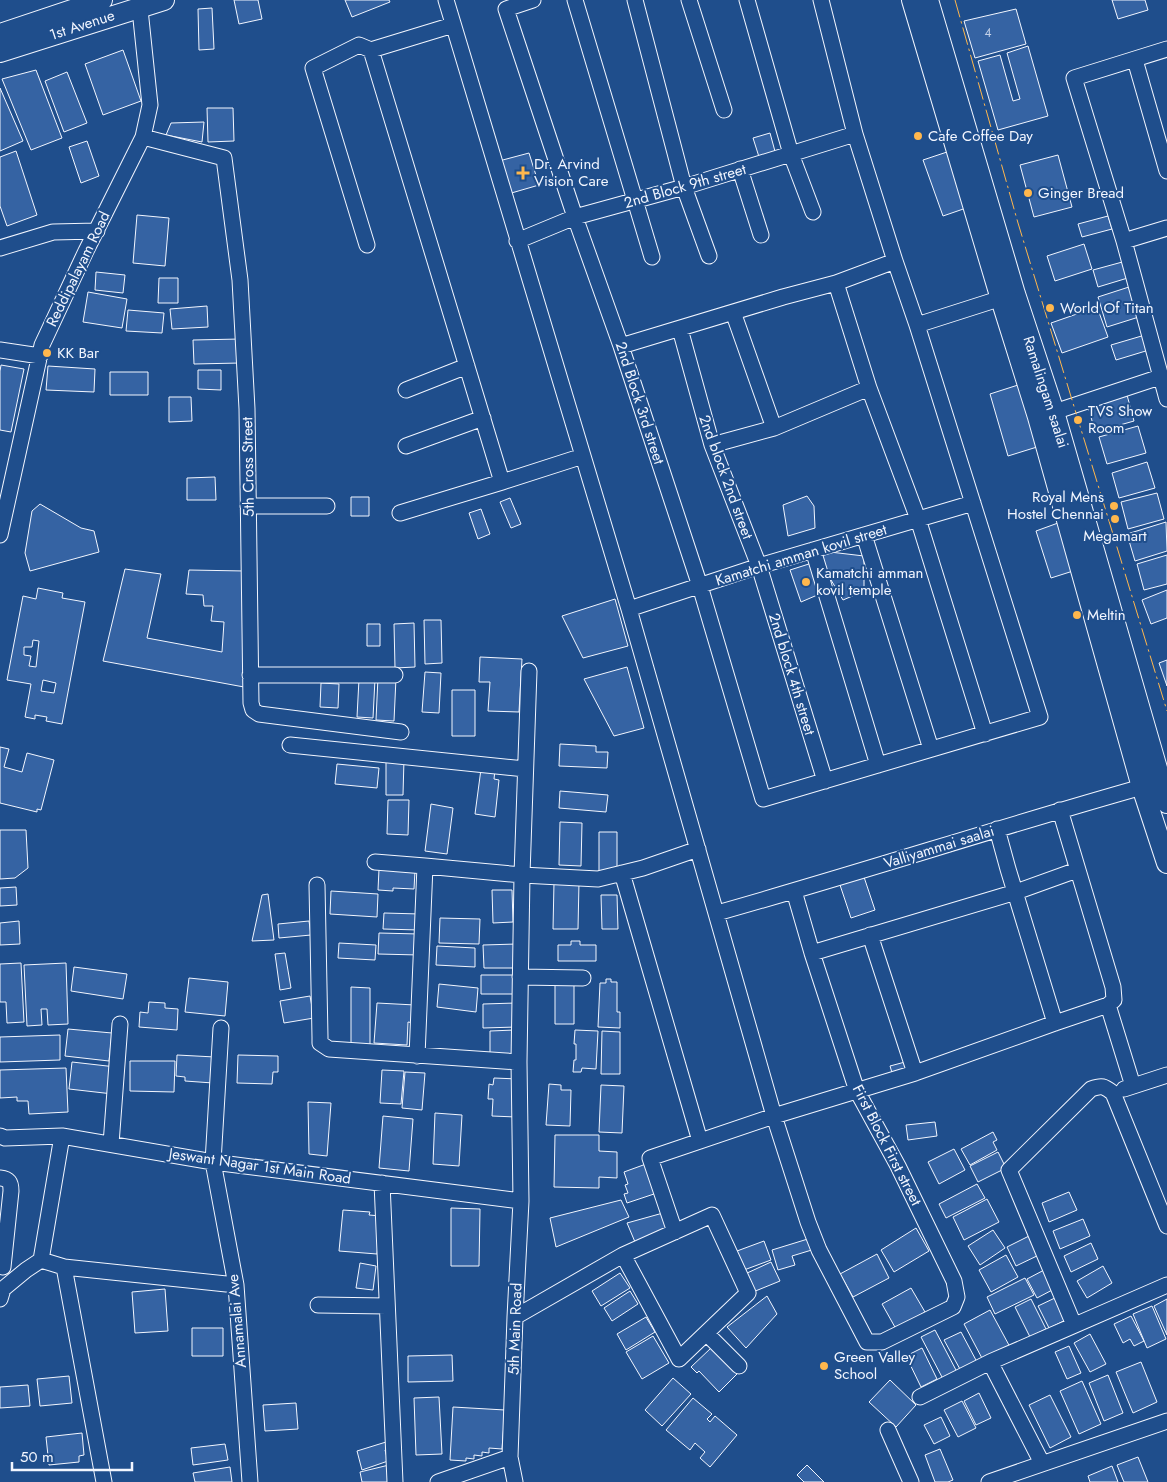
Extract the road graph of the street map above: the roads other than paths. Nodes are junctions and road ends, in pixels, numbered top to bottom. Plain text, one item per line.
1 (102, 0) edge
2 (164, 0) edge
3 (446, 0) edge
4 (533, 0) edge
5 (575, 0) edge
6 (635, 0) edge
7 (689, 0) edge
8 (747, 0) edge
9 (821, 0) edge
10 (925, 2) edge
11 (139, 4) edge
12 (453, 25) junction
13 (0, 34) edge
14 (1167, 49) edge
15 (371, 50) junction
16 (0, 52) edge
17 (1135, 60) junction
18 (724, 110) dead end
19 (855, 134) junction
20 (143, 138) junction
21 (791, 154) junction
22 (740, 169) junction
23 (1167, 171) edge
24 (684, 187) junction
25 (635, 201) junction
26 (813, 212) dead end
27 (575, 217) junction
28 (1167, 228) edge
29 (97, 230) junction
30 (761, 236) dead end
31 (517, 241) junction
32 (1124, 241) junction
33 (367, 245) dead end
34 (0, 248) edge
35 (708, 256) dead end
36 (652, 257) dead end
37 (895, 261) junction
38 (836, 283) junction
39 (1008, 296) junction
40 (733, 312) junction
41 (917, 325) junction
42 (680, 329) junction
43 (621, 346) junction
44 (0, 350) edge
45 (40, 356) junction
46 (467, 366) junction
47 (1160, 377) junction
48 (869, 388) junction
49 (406, 390) dead end
50 (1167, 399) edge
51 (1046, 415) junction
52 (483, 418) junction
53 (774, 428) junction
54 (712, 445) junction
55 (406, 446) dead end
56 (583, 456) junction
57 (502, 482) junction
58 (973, 503) junction
59 (248, 506) junction
60 (327, 506) dead end
61 (400, 513) dead end
62 (918, 519) junction
63 (1, 525) edge
64 (864, 535) junction
65 (813, 550) junction
66 (759, 566) junction
67 (700, 586) junction
68 (629, 609) junction
69 (529, 671) dead end
70 (250, 675) junction
71 (395, 675) dead end
72 (401, 732) dead end
73 (985, 734) junction
74 (290, 745) dead end
75 (931, 749) junction
76 (878, 765) junction
77 (525, 769) junction
78 (825, 781) junction
79 (1159, 790) edge
80 (1060, 810) junction
81 (997, 829) junction
82 (698, 849) junction
83 (375, 862) dead end
84 (1167, 862) edge
85 (425, 866) junction
86 (1077, 870) junction
87 (622, 873) junction
88 (522, 875) junction
89 (317, 885) dead end
90 (794, 891) junction
91 (1016, 892) junction
92 (717, 913) junction
93 (870, 935) junction
94 (812, 953) junction
95 (520, 977) junction
96 (583, 978) dead end
97 (1108, 1005) junction
98 (1055, 1022) junction
99 (120, 1024) dead end
100 (221, 1028) dead end
101 (417, 1056) junction
102 (519, 1062) junction
103 (915, 1074) junction
104 (1167, 1075) edge
105 (1133, 1086) junction
106 (857, 1091) junction
107 (1114, 1093) junction
108 (774, 1116) junction
109 (0, 1136) edge
110 (62, 1136) junction
111 (700, 1141) junction
112 (111, 1144) junction
113 (213, 1162) junction
114 (0, 1178) edge
115 (382, 1183) junction
116 (521, 1201) junction
117 (1167, 1226) edge
118 (675, 1232) junction
119 (623, 1255) junction
120 (41, 1260) junction
121 (3, 1267) dead end
122 (64, 1267) junction
123 (236, 1285) junction
124 (1167, 1285) edge
125 (0, 1299) edge
126 (318, 1305) dead end
127 (387, 1306) junction
128 (515, 1316) junction
129 (1074, 1325) junction
130 (706, 1333) junction
131 (990, 1362) junction
132 (739, 1366) dead end
133 (920, 1397) dead end
134 (1167, 1421) edge
135 (888, 1430) dead end
136 (510, 1457) junction
137 (1042, 1463) junction
138 (104, 1482) edge
139 (250, 1482) edge
140 (395, 1482) edge
141 (438, 1482) edge
142 (515, 1482) edge
143 (911, 1482) edge
144 (989, 1482) edge

1 - 13 main road, 1st Avenue
2 - 11 main road, 1st Avenue
3 - 12 street
4 - 27 street, 2nd Block 3rd street
5 - 25 street
6 - 24 street
7 - 18 street
8 - 21 street
9 - 19 street
10 - 39 main road
11 - 16 main road, 1st Avenue
11 - 20 street, Reddipalayam Road
12 - 15 street
12 - 31 street
14 - 17 street
15 - 33 street
15 - 46 street
17 - 23 street
17 - 32 street
19 - 21 street, 2nd Block 9th street
19 - 37 street
20 - 29 street, Reddipalayam Road
20 - 59 street, 5th Cross Street
21 - 22 street, 2nd Block 9th street
21 - 26 street
22 - 24 street, 2nd Block 9th street
22 - 30 street
24 - 25 street, 2nd Block 9th street
24 - 35 street
25 - 27 street, 2nd Block 9th street
25 - 36 street
27 - 31 street, 2nd Block 9th street
27 - 43 street, 2nd Block 3rd street
28 - 32 street
29 - 34 street
29 - 45 street, Reddipalayam Road
31 - 56 street
32 - 47 street
37 - 38 street
37 - 41 street
38 - 40 street
38 - 48 street
39 - 41 street
39 - 51 main road
40 - 42 street
40 - 53 street
41 - 58 street
42 - 43 street
42 - 54 street, 2nd block 2nd street
43 - 67 street, 2nd Block 3rd street
44 - 45 street
45 - 63 street, Reddipalayam Road
46 - 49 street
46 - 52 street
47 - 50 street
47 - 51 street
48 - 53 street
48 - 62 street
51 - 79 main road
52 - 55 street
52 - 57 street
53 - 54 street
54 - 66 street, 2nd block 2nd street
56 - 57 street
56 - 68 street
57 - 61 street
58 - 62 street, Kamatchi amman kovil street
58 - 73 street
59 - 60 street
59 - 70 street, 5th Cross Street
62 - 64 street, Kamatchi amman kovil street
62 - 73 street
64 - 65 street, Kamatchi amman kovil street
64 - 75 street
65 - 66 street, Kamatchi amman kovil street
65 - 76 street
66 - 67 street, Kamatchi amman kovil street
66 - 78 street, 2nd block 4th street
67 - 68 street, Kamatchi amman kovil street
67 - 78 street, 2nd Block 3rd street
68 - 82 street
69 - 77 street, 5th Main Road
70 - 71 street
70 - 72 street, 5th Cross Street
73 - 75 street
74 - 77 street
75 - 76 street
76 - 78 street
77 - 88 street, 5th Main Road
79 - 80 street, Valliyammai saalai
79 - 84 main road
80 - 81 street, Valliyammai saalai
80 - 86 street
81 - 90 street, Valliyammai saalai
81 - 91 street
82 - 87 street
82 - 92 street
83 - 85 street
85 - 88 street
85 - 101 street
86 - 91 street
86 - 97 street
87 - 88 street
87 - 111 street
88 - 95 street, 5th Main Road
89 - 101 street
90 - 92 street, Valliyammai saalai
90 - 94 street, First Block First street
91 - 93 street
91 - 98 street
92 - 108 street
93 - 94 street
93 - 103 street
94 - 106 street, First Block First street
95 - 96 street
95 - 102 street, 5th Main Road
97 - 98 street
97 - 105 street
98 - 103 street
99 - 112 street
100 - 113 street, Annamalai Ave
101 - 102 street
102 - 116 street, 5th Main Road
103 - 106 street
104 - 105 street
105 - 107 street
106 - 108 street
106 - 108 street, First Block First street
107 - 117 street
107 - 129 street
108 - 111 street
109 - 110 street, Jeswant Nagar 1st Main Road
110 - 112 street, Jeswant Nagar 1st Main Road
110 - 120 street
111 - 118 street
112 - 113 street, Jeswant Nagar 1st Main Road
113 - 115 street, Jeswant Nagar 1st Main Road
113 - 123 street, Annamalai Ave
114 - 121 street
115 - 116 street, Jeswant Nagar 1st Main Road
115 - 127 street
116 - 128 street, 5th Main Road
118 - 119 street
118 - 130 street
119 - 128 street
119 - 130 street
120 - 122 street
120 - 125 street
122 - 123 street
122 - 138 street
123 - 139 street, Annamalai Ave
124 - 129 street
126 - 127 street
127 - 140 street
128 - 136 street, 5th Main Road
129 - 131 street
130 - 132 street
131 - 133 street
131 - 137 street
134 - 137 street
135 - 143 street
136 - 141 street
136 - 142 street, 5th Main Road
137 - 144 street

